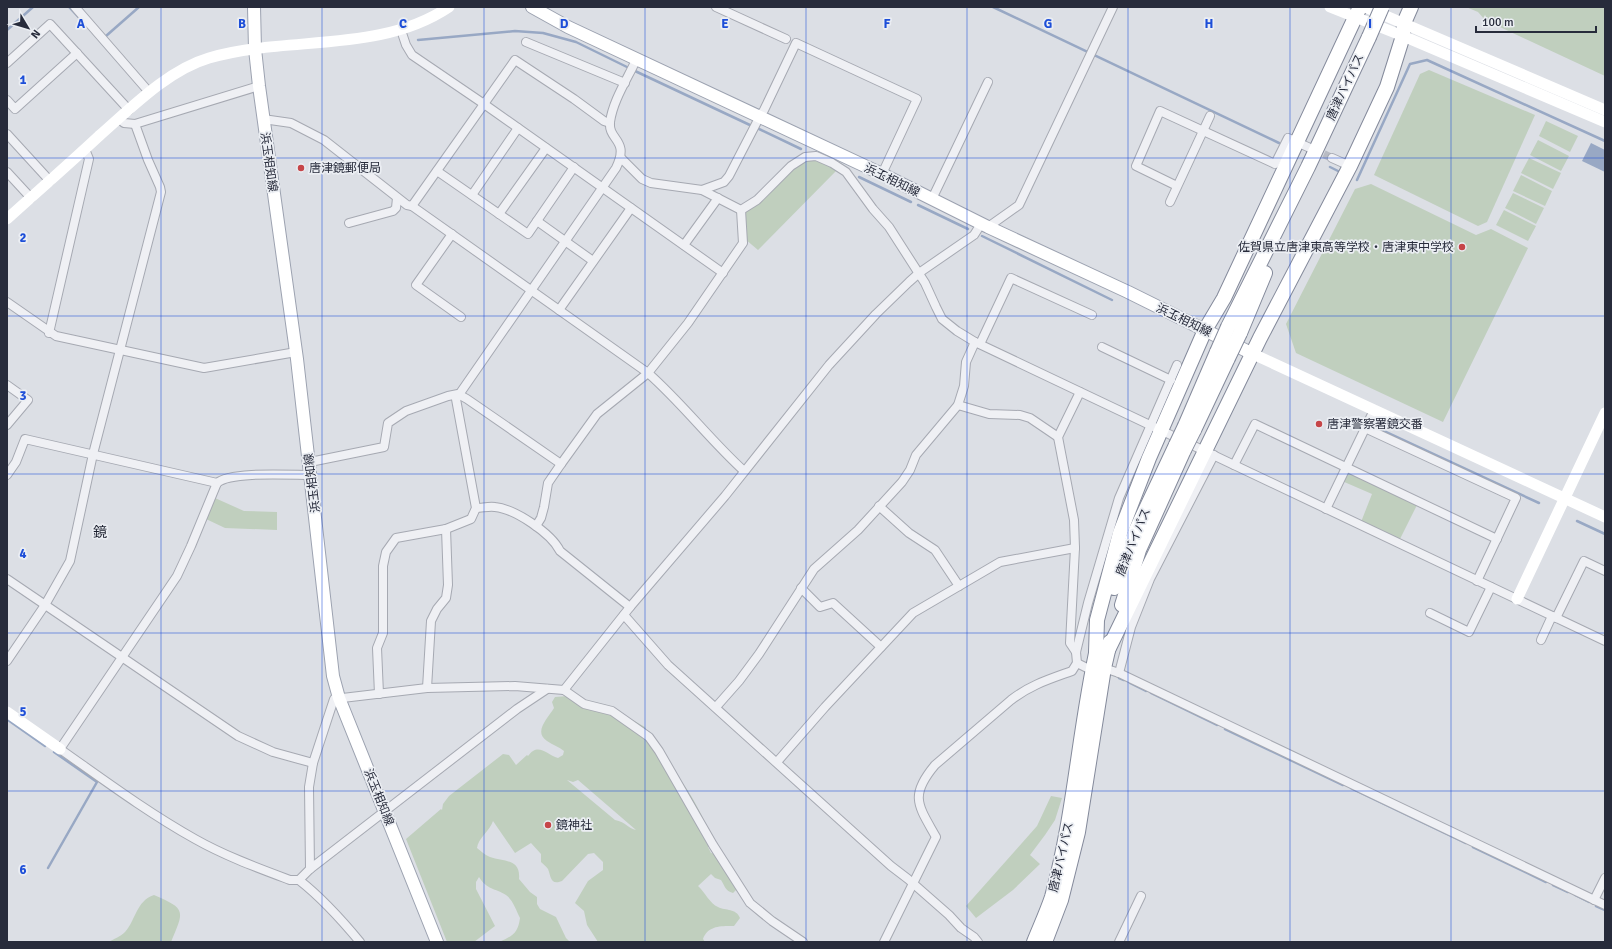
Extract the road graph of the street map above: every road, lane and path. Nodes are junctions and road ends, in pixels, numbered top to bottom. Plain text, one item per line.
1 (75, 7) edge
2 (254, 7) edge
3 (450, 7) edge
4 (532, 7) edge
5 (716, 7) edge
6 (1113, 7) edge
7 (1330, 7) edge
8 (1382, 7) edge
9 (1411, 7) edge
10 (1360, 11) edge
11 (401, 30) junction
12 (1404, 30) junction
13 (786, 39) dead end
14 (526, 42) dead end
15 (255, 49) junction
16 (77, 53) junction
17 (637, 58) junction
18 (7, 63) edge
19 (988, 82) dead end
20 (625, 83) junction
21 (259, 86) junction
22 (150, 92) junction
23 (7, 100) edge
24 (484, 104) junction
25 (129, 110) junction
26 (1605, 110) edge
27 (760, 116) junction
28 (1210, 116) dead end
29 (119, 119) junction
30 (263, 119) junction
31 (1605, 122) edge
32 (610, 123) junction
33 (135, 124) junction
34 (518, 128) junction
35 (1204, 131) junction
36 (7, 134) edge
37 (1296, 141) junction
38 (546, 148) junction
39 (1310, 148) tunnel mouth
40 (85, 149) junction
41 (621, 158) junction
42 (1332, 158) tunnel mouth
43 (1350, 166) junction
44 (574, 167) junction
45 (437, 171) junction
46 (7, 172) edge
47 (882, 174) junction
48 (50, 180) junction
49 (1177, 186) junction
50 (603, 188) junction
51 (702, 190) junction
52 (472, 195) junction
53 (31, 198) junction
54 (398, 198) junction
55 (718, 198) junction
56 (932, 199) junction
57 (1170, 202) dead end
58 (412, 206) junction
59 (631, 208) junction
60 (741, 210) junction
61 (500, 214) junction
62 (7, 219) edge
63 (537, 221) junction
64 (349, 223) dead end
65 (984, 225) junction
66 (452, 234) junction
67 (566, 241) junction
68 (684, 245) junction
69 (593, 261) junction
70 (723, 273) junction
71 (919, 273) junction
72 (532, 290) junction
73 (7, 302) edge
74 (559, 310) junction
75 (1092, 315) dead end
76 (461, 317) dead end
77 (1205, 330) junction
78 (49, 333) junction
79 (977, 343) junction
80 (1102, 347) dead end
81 (120, 350) junction
82 (296, 352) junction
83 (1253, 354) junction
84 (1177, 364) dead end
85 (648, 373) junction
86 (1171, 380) junction
87 (7, 385) edge
88 (1080, 392) junction
89 (458, 394) junction
90 (958, 404) junction
91 (1374, 410) junction
92 (1605, 413) edge
93 (7, 425) edge
94 (1156, 427) junction
95 (1365, 428) junction
96 (1601, 433) edge
97 (1058, 437) junction
98 (1209, 453) junction
99 (94, 454) junction
100 (310, 462) junction
101 (561, 464) junction
102 (1234, 465) junction
103 (1346, 468) junction
104 (744, 471) junction
105 (7, 475) edge
106 (311, 475) junction
107 (217, 483) junction
108 (1565, 498) junction
109 (880, 506) junction
110 (476, 508) junction
111 (1326, 509) junction
112 (1605, 517) edge
113 (536, 526) junction
114 (446, 530) junction
115 (1497, 539) junction
116 (1075, 548) junction
117 (1605, 571) edge
118 (7, 579) edge
119 (1477, 580) junction
120 (959, 586) junction
121 (1491, 587) junction
122 (801, 588) junction
123 (1517, 599) junction
124 (45, 605) junction
125 (630, 606) junction
126 (1430, 613) dead end
127 (624, 615) junction
128 (1554, 617) junction
129 (1540, 640) dead end
130 (1605, 641) edge
131 (881, 647) junction
132 (1076, 652) junction
133 (1102, 652) junction
134 (123, 657) junction
135 (7, 661) edge
136 (1077, 663) junction
137 (1098, 669) junction
138 (1119, 673) junction
139 (427, 688) junction
140 (546, 689) junction
141 (564, 690) junction
142 (379, 694) junction
143 (339, 698) junction
144 (716, 707) junction
145 (7, 712) edge
146 (60, 749) junction
147 (777, 762) junction
148 (313, 764) junction
149 (384, 812) junction
150 (310, 869) junction
151 (1605, 878) edge
152 (299, 880) junction
153 (912, 883) junction
154 (1141, 896) dead end
155 (1594, 900) junction
156 (1605, 905) edge
157 (360, 942) edge
158 (437, 942) edge
159 (803, 942) edge
160 (884, 942) edge
161 (978, 942) edge
162 (1034, 942) edge
163 (1045, 942) edge
164 (1119, 942) edge

1 - 22 street
2 - 15 main road, 浜玉相知線
3 - 11 street
4 - 17 main road, 浜玉相知線
5 - 13 street
6 - 65 street
7 - 10 street
8 - 133 highway, 唐津バイパス, bridge
9 - 12 highway
10 - 12 street
10 - 37 highway
11 - 15 street
11 - 24 street
12 - 26 street
12 - 31 street
12 - 43 highway
14 - 20 street
15 - 21 main road, 浜玉相知線
15 - 22 street
16 - 18 street
16 - 23 street
16 - 25 street
17 - 20 street
17 - 27 main road, 浜玉相知線
19 - 56 street
20 - 32 street
21 - 30 main road, 浜玉相知線
21 - 33 street
22 - 25 street
24 - 32 street
24 - 34 street
24 - 45 street
25 - 29 street
27 - 47 main road, 浜玉相知線
27 - 47 street
27 - 51 street
28 - 35 street
29 - 33 street
29 - 40 street
30 - 54 street
30 - 82 main road, 浜玉相知線
32 - 41 street
33 - 81 street
34 - 38 street
34 - 52 street
35 - 37 street
35 - 49 street
35 - 49 street
36 - 48 street
37 - 39 street
37 - 77 highway
38 - 44 street
38 - 61 street
40 - 48 street
40 - 78 street
41 - 50 street
41 - 51 street
42 - 43 street
43 - 83 highway
44 - 50 street
44 - 63 street
45 - 52 street
45 - 58 street
46 - 53 street
47 - 56 main road, 浜玉相知線
48 - 53 street
49 - 57 street
50 - 59 street
50 - 67 street
51 - 55 street
52 - 61 street
53 - 62 street
54 - 58 street
54 - 64 street
55 - 60 street
55 - 68 street
56 - 65 main road, 浜玉相知線
58 - 66 street
59 - 68 street
59 - 69 street
60 - 70 street
60 - 71 street
61 - 63 street
63 - 67 street
65 - 71 street
65 - 77 main road, 浜玉相知線
66 - 72 street
66 - 76 street
67 - 69 street
67 - 72 street
68 - 70 street
69 - 74 street
70 - 85 street
71 - 79 street
71 - 104 street
72 - 74 street
72 - 89 street
73 - 78 street
74 - 85 street
75 - 79 street
77 - 83 main road, 浜玉相知線
77 - 94 highway
78 - 81 street
79 - 88 street
79 - 90 street
80 - 86 street
81 - 82 street
81 - 99 street
82 - 100 main road, 浜玉相知線
83 - 91 street
83 - 98 highway
84 - 86 street
85 - 101 street
85 - 104 street
86 - 94 street
87 - 93 street
88 - 94 street
88 - 97 street
89 - 100 street
89 - 101 street
89 - 110 street
90 - 97 street
90 - 109 street
91 - 95 street
91 - 108 street
92 - 96 street
94 - 98 street
94 - 132 street
94 - 133 highway
95 - 103 street
95 - 115 street
96 - 108 street
97 - 116 street
98 - 102 street
98 - 133 highway
98 - 138 street
99 - 105 street
99 - 107 street
99 - 124 street
100 - 106 main road, 浜玉相知線
101 - 113 street
102 - 103 street
102 - 111 street
103 - 111 street
103 - 115 street
104 - 125 street
106 - 107 street
106 - 143 main road, 浜玉相知線
107 - 134 street
108 - 112 street
108 - 123 street
109 - 120 street
109 - 122 street
110 - 113 street
110 - 114 street
111 - 119 street
113 - 125 street
114 - 139 street
114 - 142 street
115 - 119 street
116 - 120 street
116 - 132 street
117 - 128 street
118 - 124 street
119 - 121 street
120 - 131 street
121 - 123 street
121 - 126 street
122 - 131 street
122 - 144 street
123 - 128 street
124 - 134 street
124 - 135 street
125 - 127 street
127 - 141 street
127 - 144 street
128 - 129 street
128 - 130 street
131 - 147 street
132 - 136 street
133 - 137 highway, 唐津バイパス
134 - 146 street
134 - 148 street
136 - 137 street
136 - 153 street
137 - 138 street
137 - 162 highway, 唐津バイパス
137 - 163 highway, 唐津バイパス
138 - 155 street
139 - 140 street
139 - 142 street
140 - 141 street
140 - 149 street
141 - 159 street
142 - 143 street
143 - 148 street
143 - 149 main road, 浜玉相知線
144 - 147 street
145 - 146 street
146 - 152 street
147 - 153 street
148 - 150 street
149 - 150 street
149 - 158 main road, 浜玉相知線
150 - 152 street
151 - 155 street
152 - 157 street
153 - 160 street
153 - 161 street
154 - 164 street
155 - 156 street

